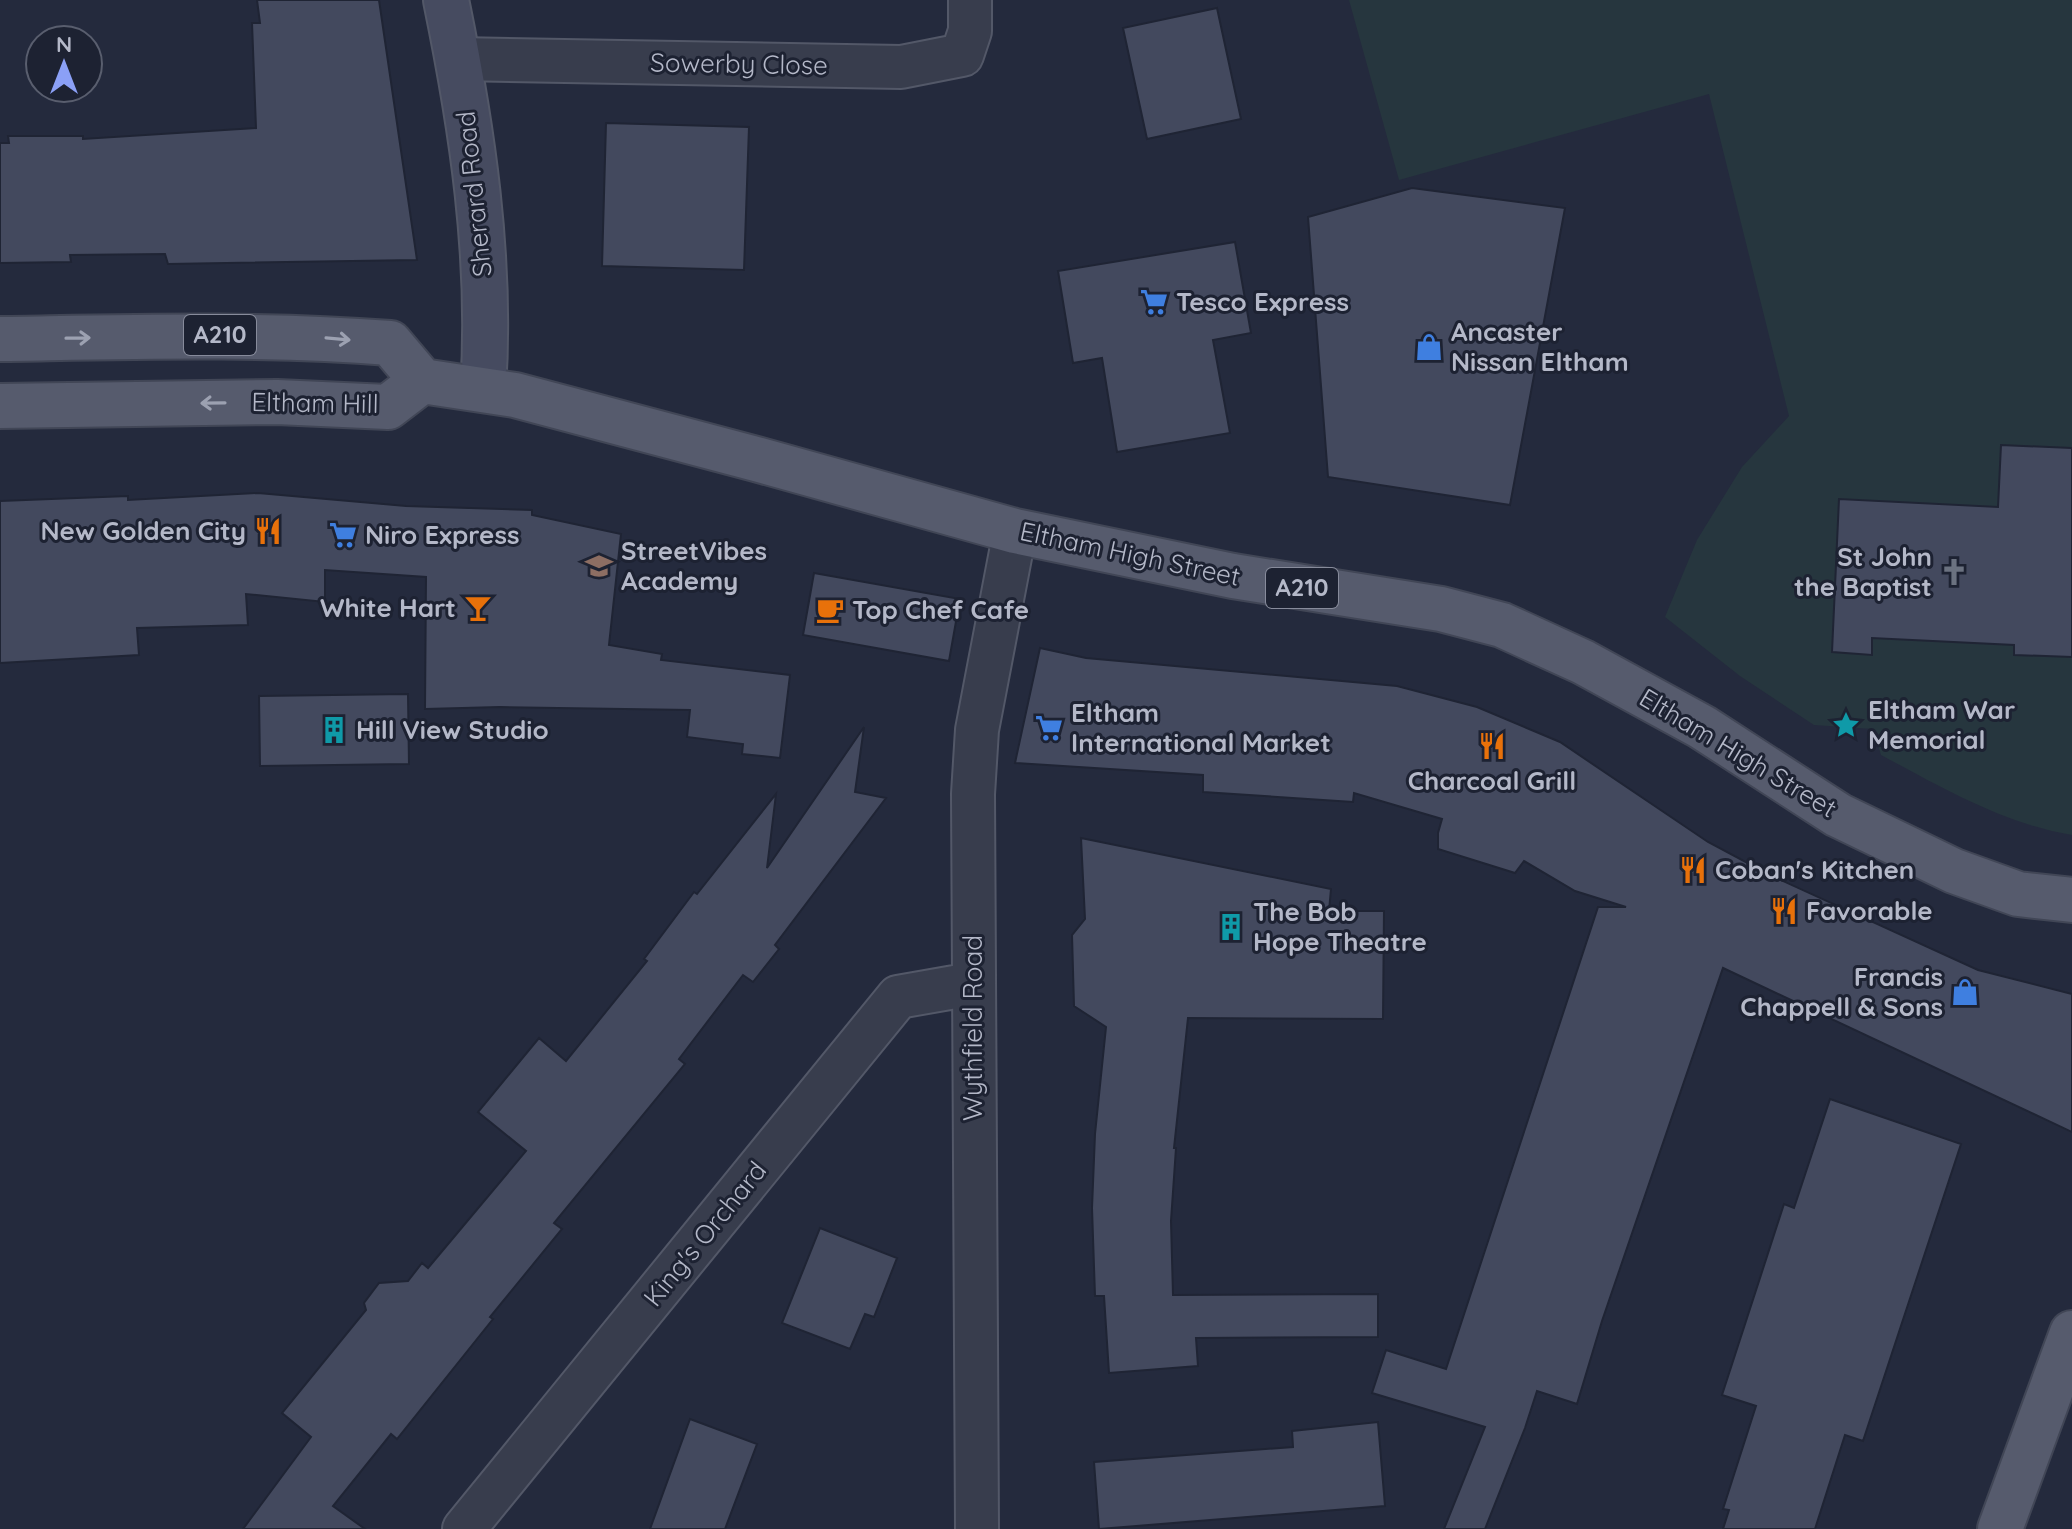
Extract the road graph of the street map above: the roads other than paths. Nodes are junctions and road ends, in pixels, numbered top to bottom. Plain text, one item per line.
1 (446, 0) edge
2 (970, 0) edge
3 (458, 59) junction
4 (0, 339) edge
5 (422, 381) junction
6 (483, 389) junction
7 (0, 406) edge
8 (1015, 531) junction
9 (2072, 900) edge
10 (972, 984) junction
11 (2072, 1333) edge
12 (464, 1529) edge
13 (977, 1529) edge
14 (2000, 1529) edge

1 - 3 street, Sherard Road
2 - 3 street, Sowerby Close
3 - 6 street, Sherard Road
4 -> 5 main road, Eltham Hill / A210
5 - 6 main road, Eltham High Street / A210
5 -> 7 main road, Eltham Hill
6 - 8 main road, Eltham High Street / A210
8 - 9 main road, Eltham High Street / A210
8 - 10 street, Wythfield Road
10 - 12 street, King's Orchard
10 - 13 street, Wythfield Road
11 - 14 main road

